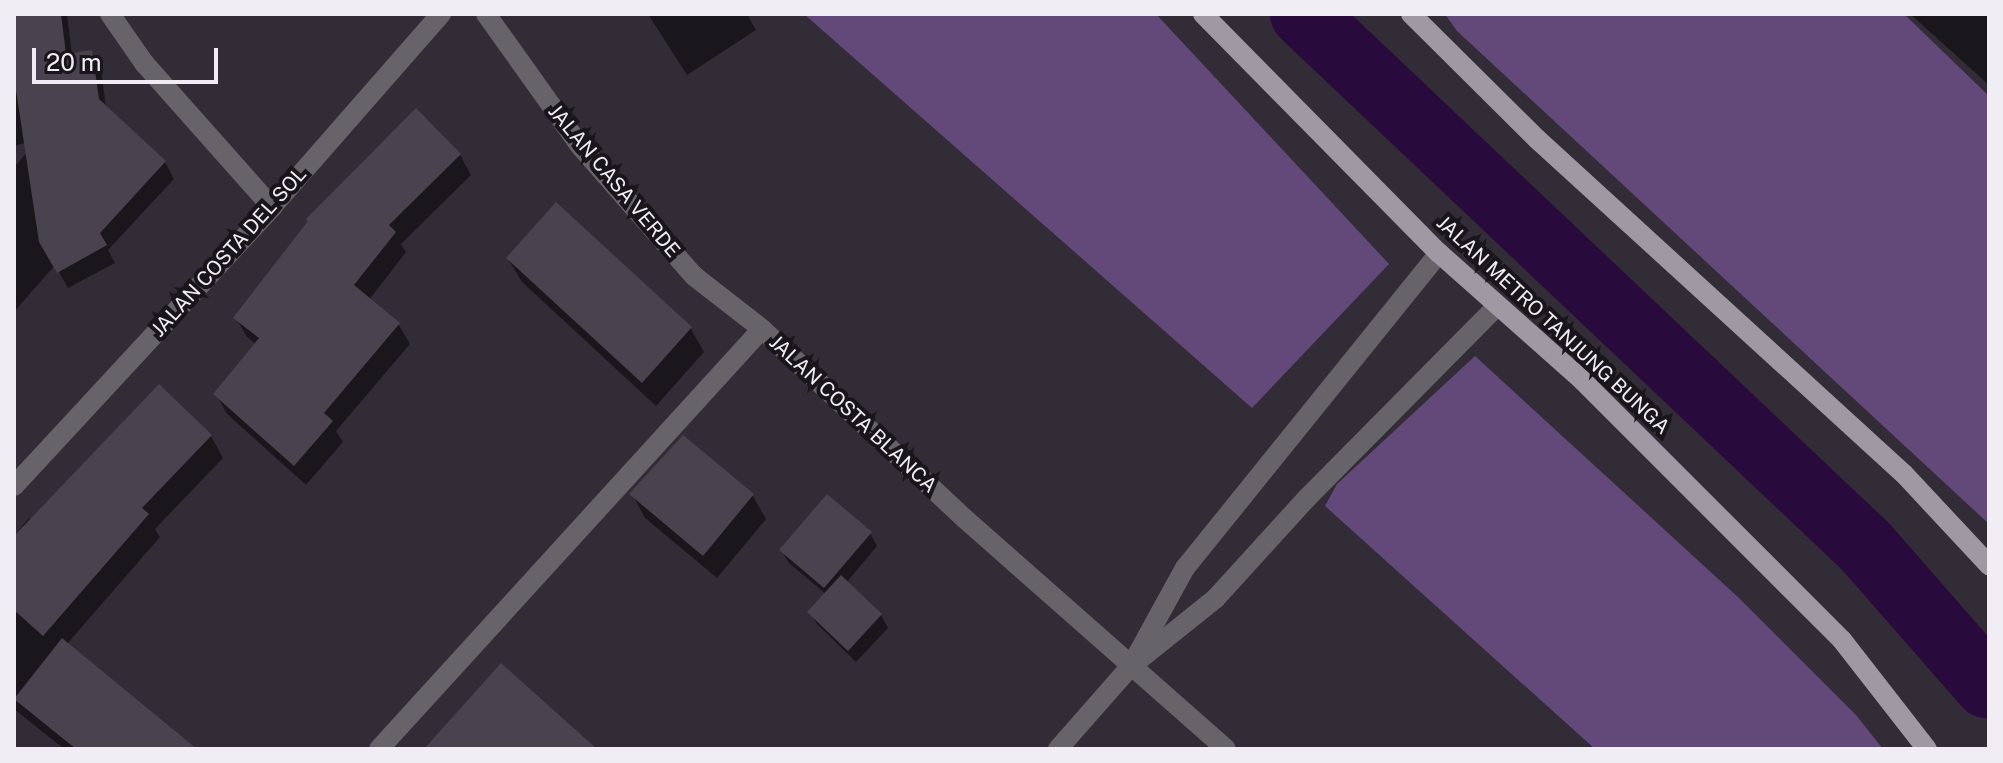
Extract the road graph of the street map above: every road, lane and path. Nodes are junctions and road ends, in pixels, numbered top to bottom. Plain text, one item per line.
1 (110, 14) edge
2 (441, 14) edge
3 (486, 14) edge
4 (1203, 14) edge
5 (1411, 14) edge
6 (272, 207) junction
7 (1439, 253) junction
8 (1497, 306) junction
9 (762, 329) junction
10 (14, 486) edge
11 (1989, 565) edge
12 (1130, 667) junction
13 (379, 749) edge
14 (1058, 749) edge
15 (1226, 749) edge
16 (1927, 749) edge

1 - 6 street
2 - 6 street, JALAN COSTA DEL SOL
3 - 9 street, JALAN CASA VERDE
4 - 7 main road, JALAN METRO TANJUNG BUNGA
5 - 11 main road
6 - 10 street, JALAN COSTA DEL SOL
7 - 8 main road, JALAN METRO TANJUNG BUNGA
7 - 12 street
8 - 12 street
8 - 16 main road, JALAN METRO TANJUNG BUNGA
9 - 12 street, JALAN COSTA BLANCA
9 - 13 street, JALAN COSTA BLANCA
12 - 14 street
12 - 15 street, JALAN COSTA BLANCA

